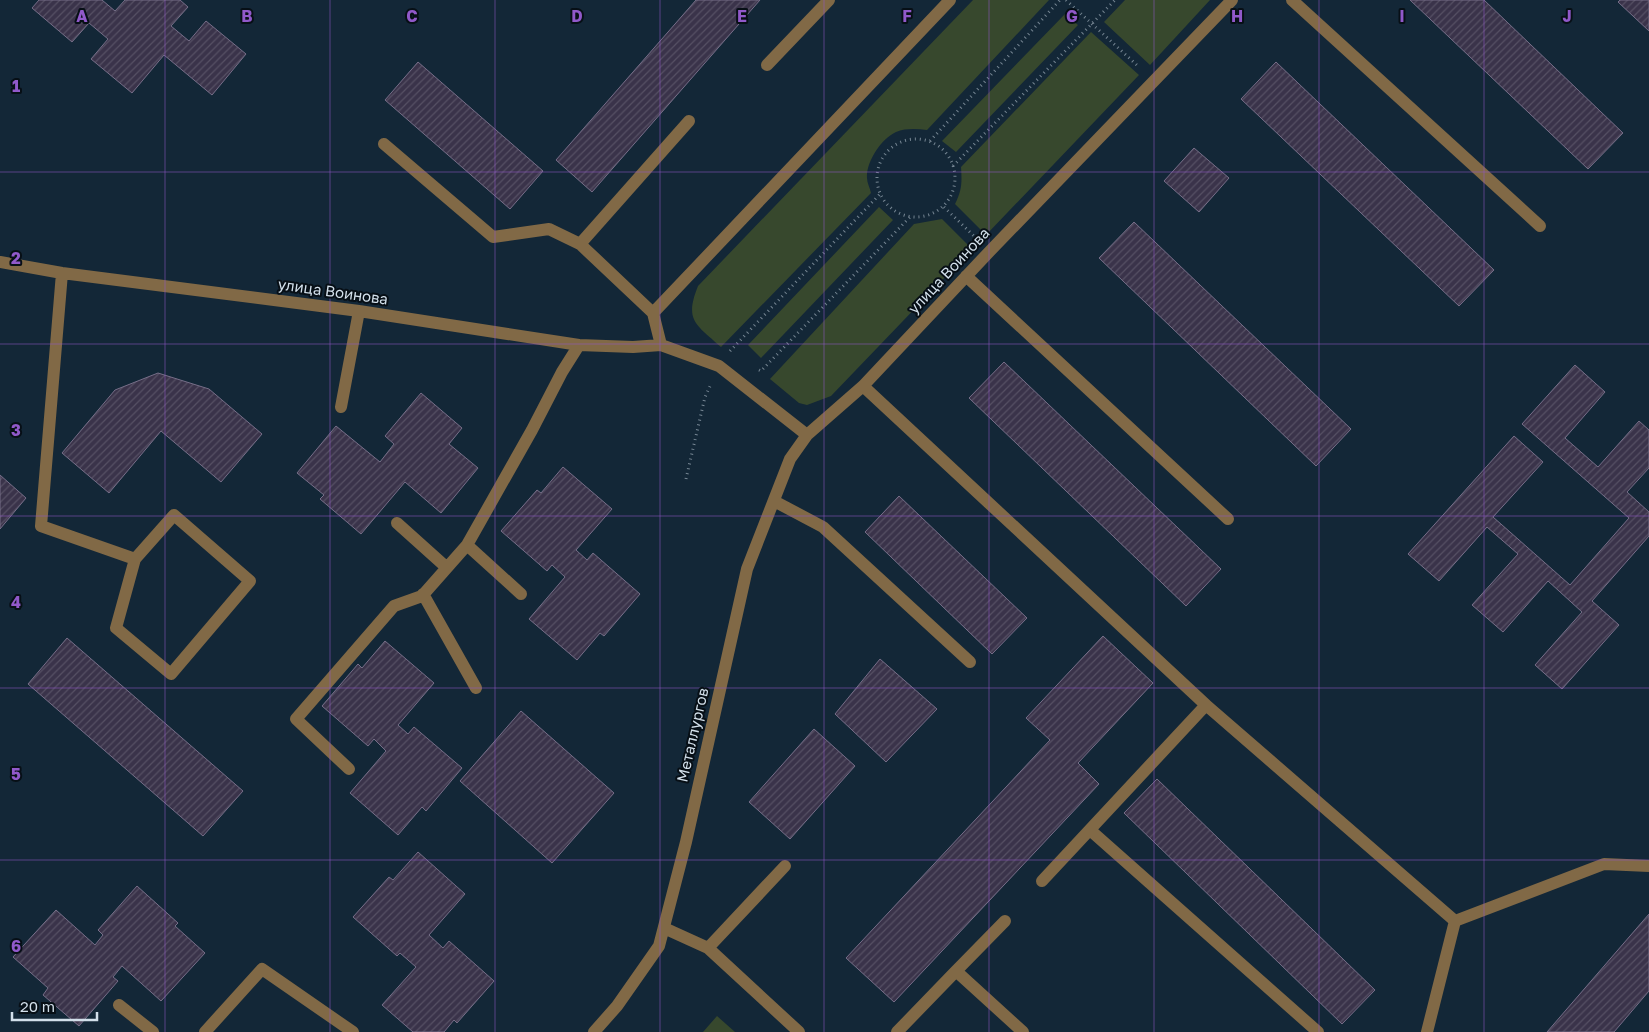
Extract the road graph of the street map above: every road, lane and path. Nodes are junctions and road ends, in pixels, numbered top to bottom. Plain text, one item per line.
1 (829, 0) edge
2 (950, 0) edge
3 (1060, 0) edge
4 (1066, 0) edge
5 (1115, 0) edge
6 (1232, 0) edge
7 (1292, 0) edge
8 (1092, 24) junction
9 (767, 65) dead end
10 (1154, 81) junction
11 (689, 121) dead end
12 (930, 141) junction
13 (384, 144) dead end
14 (953, 166) junction
15 (880, 194) junction
16 (944, 207) junction
17 (910, 217) junction
18 (1540, 226) dead end
19 (580, 244) junction
20 (990, 252) junction
21 (0, 262) edge
22 (62, 273) junction
23 (966, 276) junction
24 (359, 311) junction
25 (653, 313) junction
26 (580, 345) junction
27 (661, 345) junction
28 (719, 366) junction
29 (761, 371) dead end
30 (863, 386) junction
31 (341, 407) dead end
32 (807, 435) junction
33 (686, 479) dead end
34 (774, 501) junction
35 (1228, 519) dead end
36 (397, 523) dead end
37 (467, 545) junction
38 (135, 559) junction
39 (446, 567) junction
40 (423, 594) junction
41 (521, 594) dead end
42 (970, 662) dead end
43 (476, 688) dead end
44 (1206, 705) junction
45 (350, 769) dead end
46 (1090, 830) junction
47 (785, 866) dead end
48 (1649, 866) edge
49 (1042, 881) dead end
50 (1006, 920) dead end
51 (1454, 921) junction
52 (664, 928) junction
53 (708, 948) junction
54 (956, 971) junction
55 (118, 1005) dead end
56 (153, 1032) edge
57 (205, 1032) edge
58 (353, 1032) edge
59 (594, 1032) edge
60 (799, 1032) edge
61 (897, 1032) edge
62 (1022, 1032) edge
63 (1318, 1032) edge
64 (1427, 1032) edge

1 - 9 street
2 - 25 street
3 - 12 path
4 - 8 path
5 - 8 path
6 - 10 street, улица Воинова
7 - 18 street
8 - 10 path
8 - 14 path
10 - 20 street, улица Воинова
11 - 19 street
12 - 14 path
12 - 15 path
13 - 19 street
14 - 16 path
15 - 17 path
15 - 28 path
16 - 17 path
16 - 20 path
17 - 29 path
19 - 25 street
20 - 23 street, улица Воинова
21 - 22 street, улица Воинова
22 - 24 street, улица Воинова
22 - 38 street
23 - 30 street, улица Воинова
23 - 35 street
24 - 26 street, улица Воинова
24 - 31 street
25 - 27 street
26 - 27 street, улица Воинова
26 - 37 street
27 - 28 street, улица Воинова
28 - 32 street, улица Воинова
28 - 33 path
30 - 32 street, улица Воинова
30 - 44 street
32 - 34 street, Металлургов
34 - 42 street
34 - 52 street, Металлургов
36 - 39 street
37 - 39 street
37 - 41 street
38 - 38 street
39 - 40 street
40 - 43 street
40 - 45 street
44 - 46 street
44 - 51 street
46 - 49 street
46 - 63 street
47 - 53 street
48 - 51 street
50 - 54 street
51 - 64 street
52 - 53 street
52 - 59 street, Металлургов
53 - 60 street
54 - 61 street
54 - 62 street
55 - 56 street
57 - 58 street

